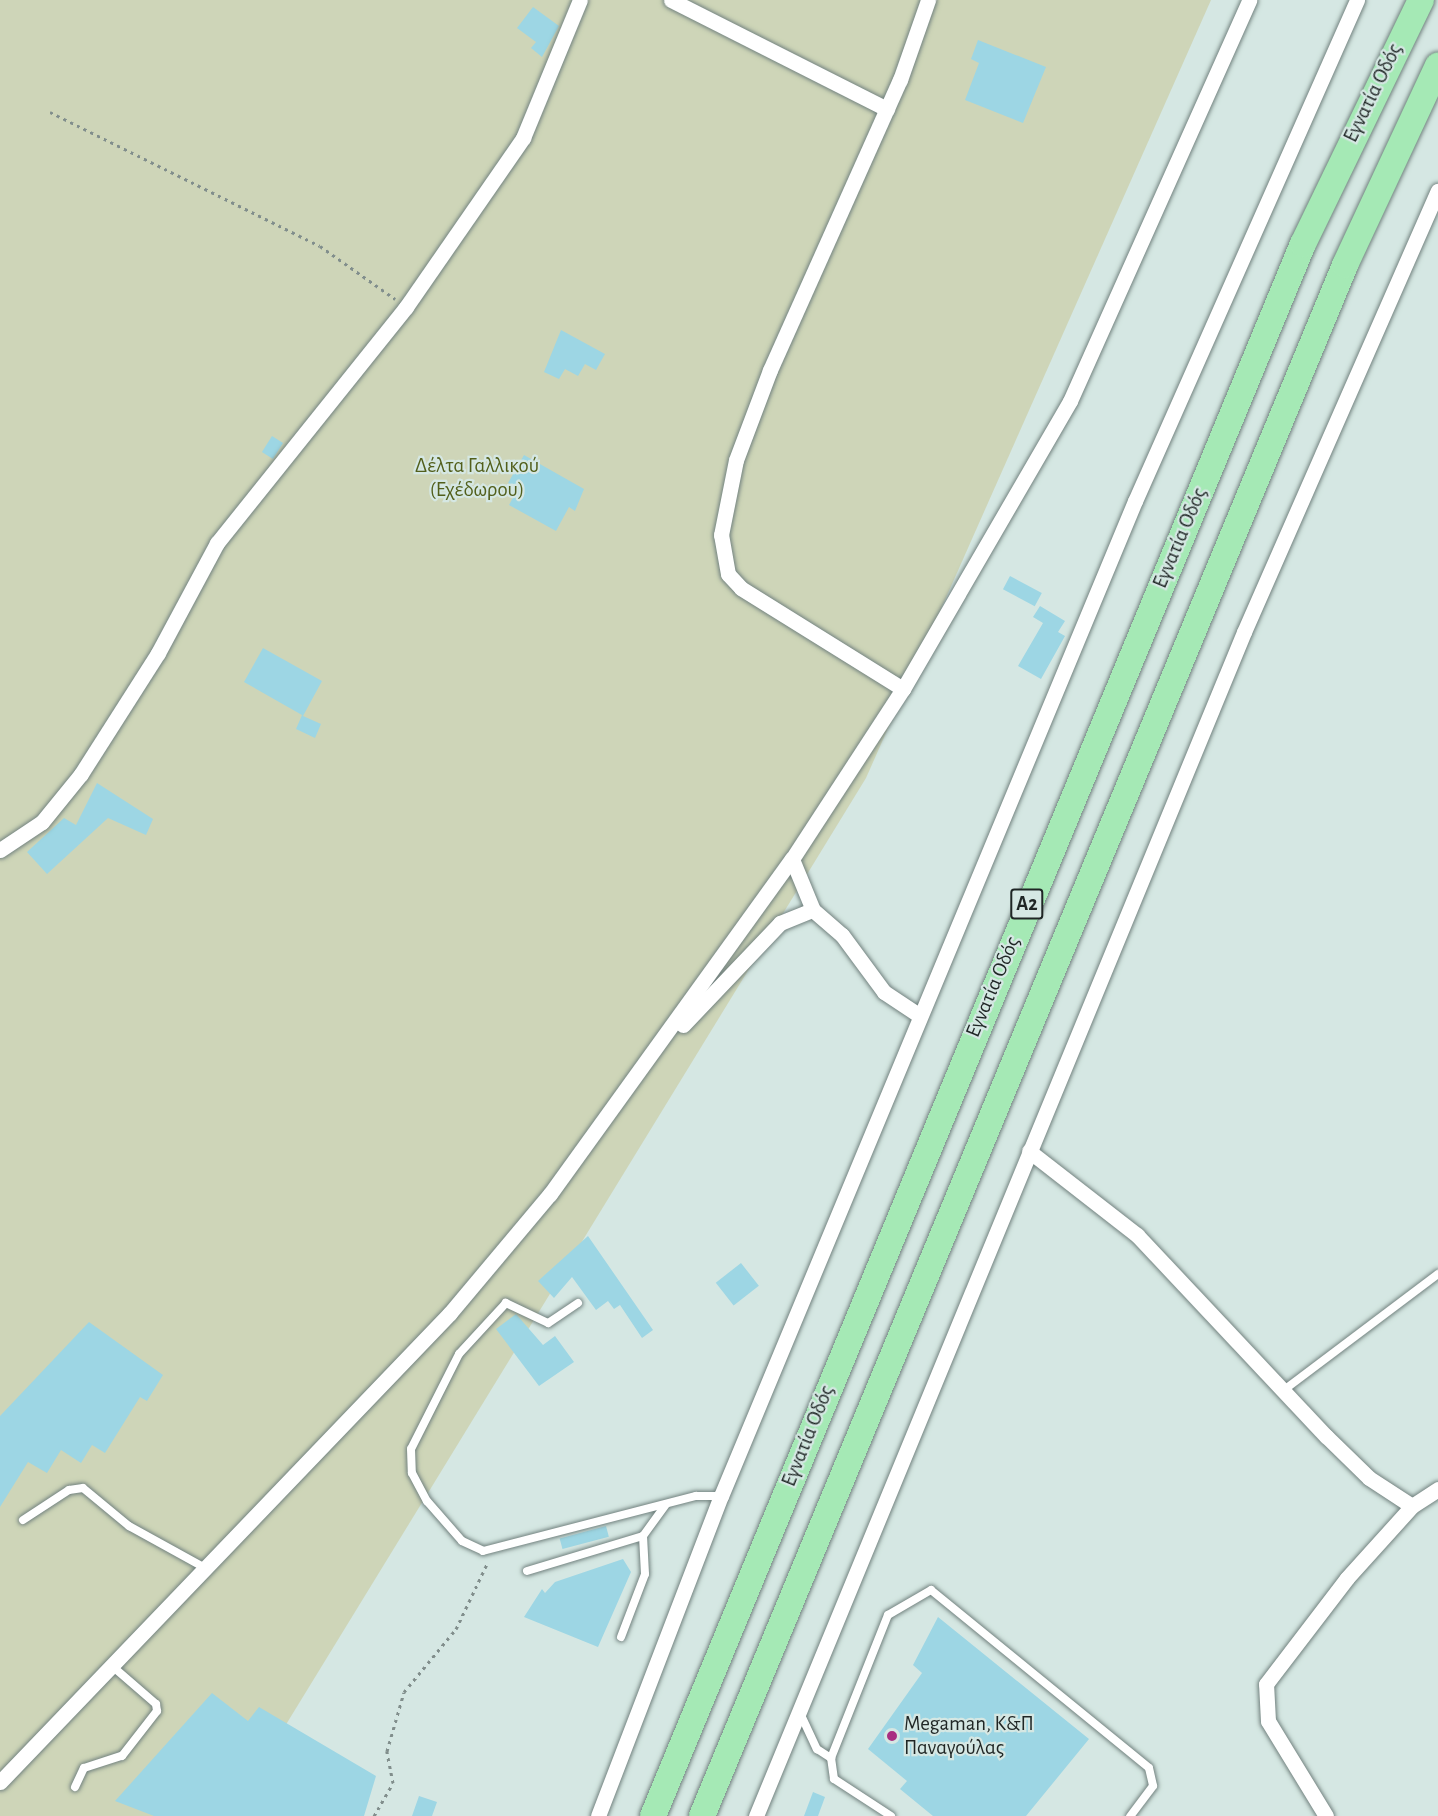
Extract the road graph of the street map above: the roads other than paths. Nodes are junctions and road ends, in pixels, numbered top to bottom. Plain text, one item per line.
1 (579, 0) edge
2 (671, 0) edge
3 (928, 0) edge
4 (1249, 0) edge
5 (1357, 0) edge
6 (1421, 0) edge
7 (1438, 66) edge
8 (886, 109) junction
9 (1438, 191) edge
10 (903, 689) junction
11 (0, 849) edge
12 (792, 859) junction
13 (813, 910) junction
14 (920, 1016) junction
15 (641, 1070) junction
16 (1029, 1151) junction
17 (1438, 1274) edge
18 (578, 1303) dead end
19 (1284, 1390) junction
20 (1438, 1489) edge
21 (721, 1496) junction
22 (667, 1503) junction
23 (1412, 1506) junction
24 (22, 1520) dead end
25 (643, 1536) junction
26 (205, 1568) junction
27 (526, 1571) dead end
28 (621, 1637) dead end
29 (111, 1665) junction
30 (798, 1709) junction
31 (831, 1758) junction
32 (0, 1782) edge
33 (75, 1787) dead end
34 (598, 1816) edge
35 (653, 1816) edge
36 (702, 1816) edge
37 (756, 1816) edge
38 (891, 1816) edge
39 (1130, 1816) edge
40 (1326, 1816) edge

1 - 11 street
2 - 8 street
3 - 8 street
4 - 10 street
5 - 14 street
6 - 35 highway, Εγνατία Οδός / Α2
7 - 36 highway, Α2
8 - 10 street
9 - 16 street
10 - 12 street
12 - 13 street
12 - 15 street
13 - 14 street
13 - 15 street
14 - 21 street
15 - 26 street
16 - 19 street
16 - 30 street
17 - 19 lane
18 - 22 lane
19 - 23 street
20 - 23 street
21 - 22 lane
21 - 34 street
22 - 25 lane
23 - 40 street
24 - 26 lane
25 - 27 lane
25 - 28 lane
26 - 29 street
29 - 32 street
29 - 33 lane
30 - 31 lane
30 - 37 street
31 - 38 lane
31 - 39 lane

